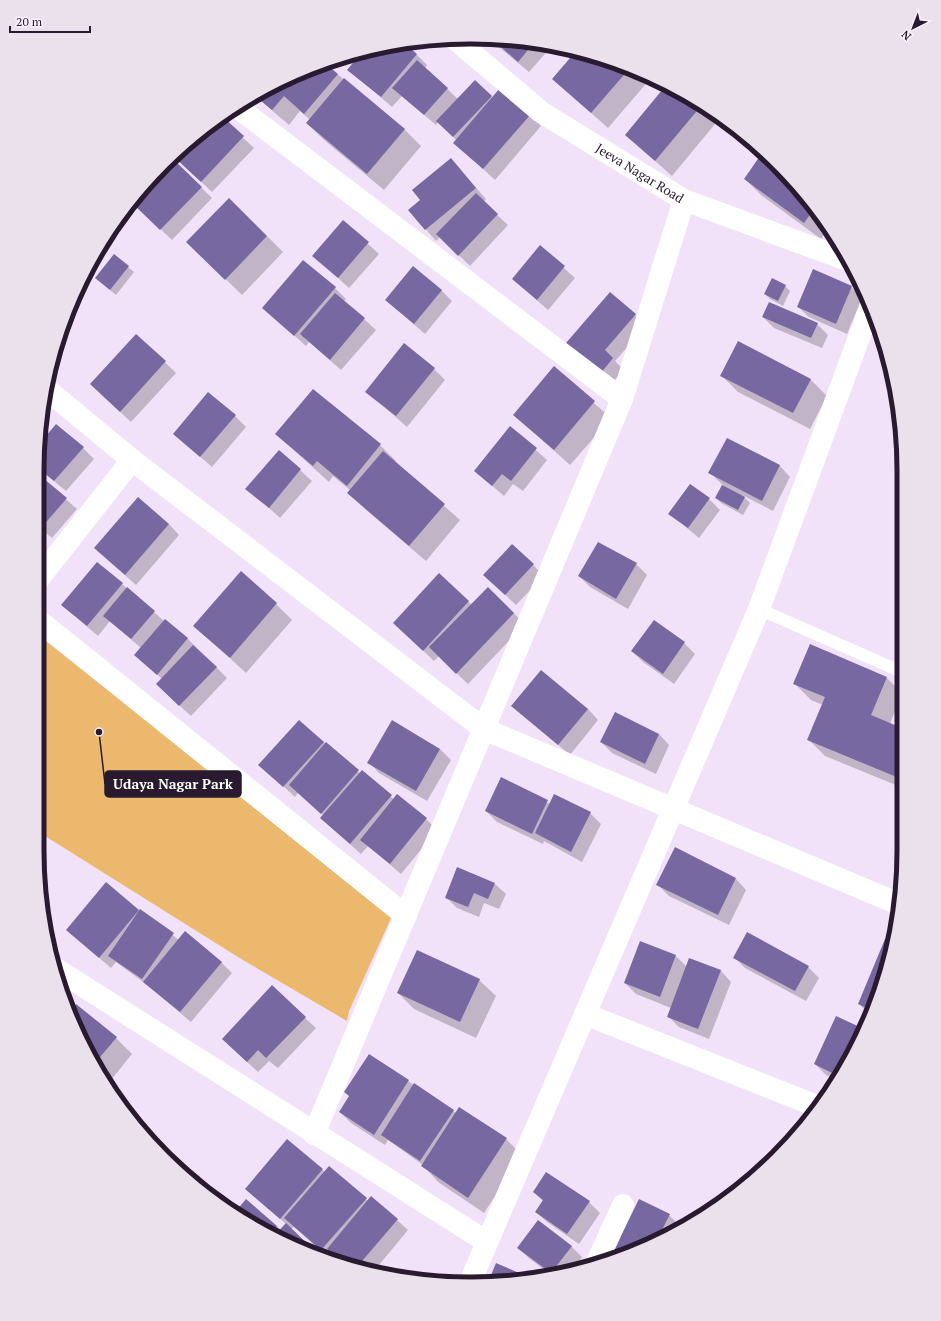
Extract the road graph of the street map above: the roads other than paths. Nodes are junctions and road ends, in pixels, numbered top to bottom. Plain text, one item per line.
1 (461, 44) edge
2 (242, 111) edge
3 (684, 200) junction
4 (841, 259) edge
5 (868, 314) edge
6 (51, 393) edge
7 (622, 399) junction
8 (132, 460) junction
9 (44, 572) edge
10 (758, 609) junction
11 (44, 625) edge
12 (897, 670) edge
13 (484, 729) junction
14 (672, 809) junction
15 (893, 902) edge
16 (406, 916) junction
17 (63, 973) edge
18 (585, 1014) junction
19 (813, 1105) edge
20 (314, 1134) junction
21 (623, 1205) dead end
22 (487, 1242) junction
23 (600, 1257) edge
24 (472, 1277) edge

1 - 3 street, Jeeva Nagar Road
2 - 7 street
3 - 4 street, Jeeva Nagar Road
3 - 7 street
5 - 10 street
6 - 8 street
7 - 13 street
8 - 9 street
8 - 13 street
10 - 12 lane
10 - 14 street
11 - 16 street
13 - 14 street
13 - 16 street
14 - 15 street
14 - 18 street
16 - 20 street
17 - 20 street
18 - 19 street
18 - 22 street
20 - 22 street
21 - 23 street
22 - 24 street

